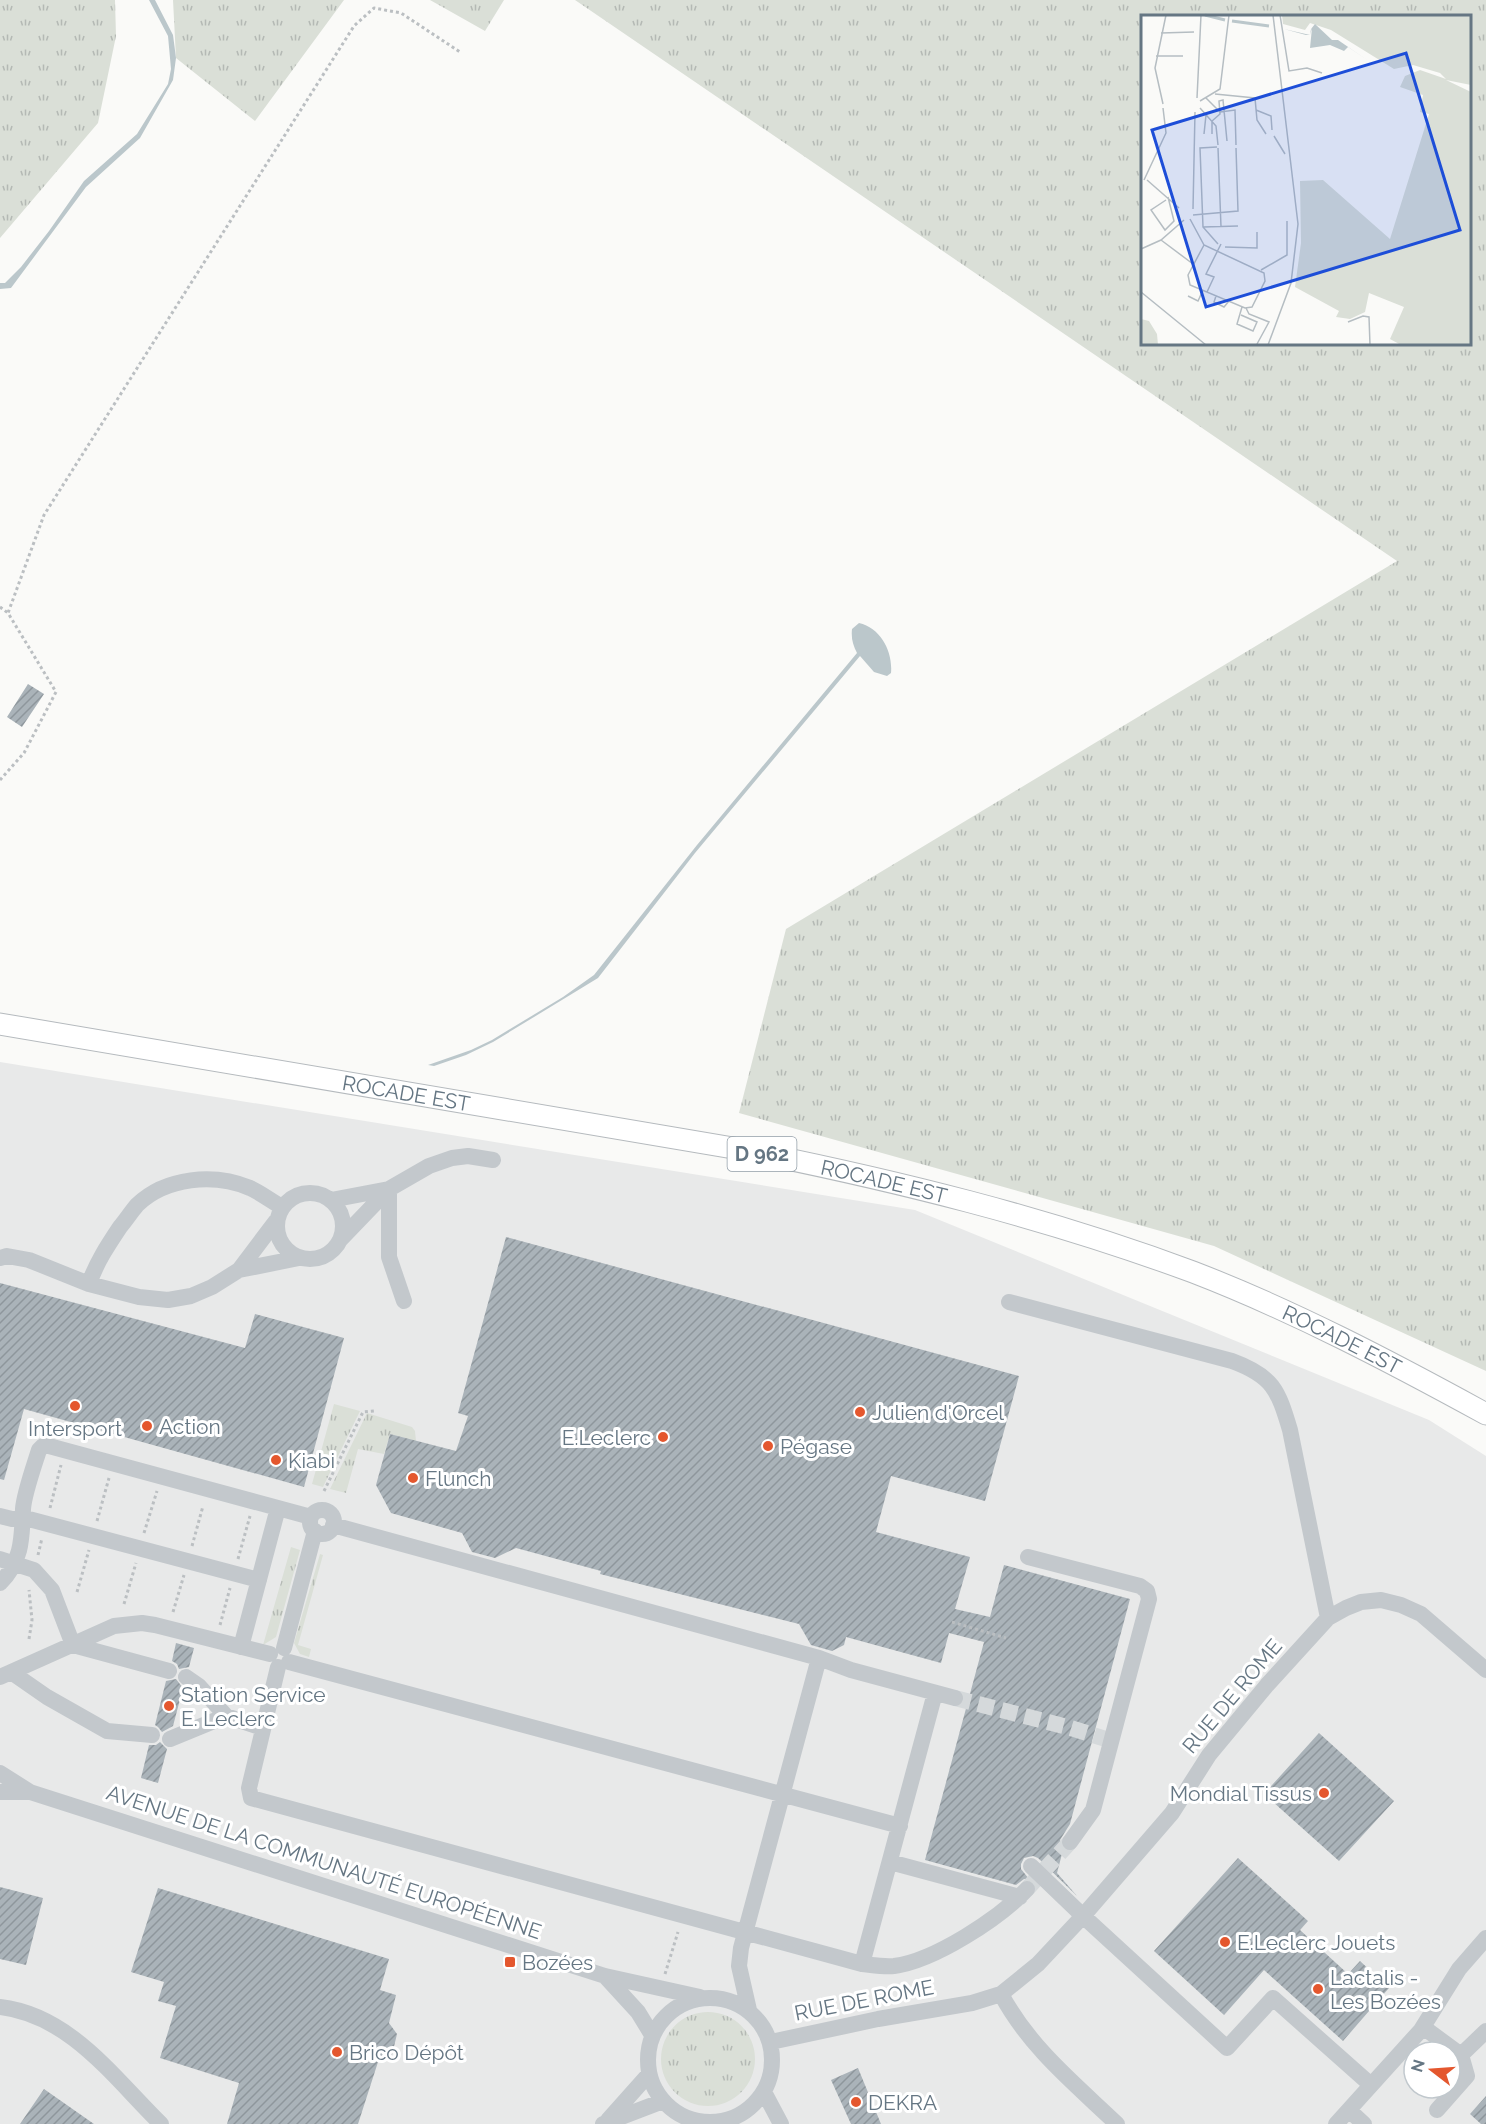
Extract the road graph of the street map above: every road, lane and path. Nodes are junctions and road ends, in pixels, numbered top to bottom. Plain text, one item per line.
1 (460, 51) dead end
2 (0, 607) edge
3 (8, 613) junction
4 (0, 780) edge
5 (0, 1024) edge
6 (493, 1160) dead end
7 (389, 1189) junction
8 (331, 1200) junction
9 (279, 1214) junction
10 (340, 1240) junction
11 (0, 1258) edge
12 (299, 1258) junction
13 (239, 1270) junction
14 (89, 1284) junction
15 (404, 1301) dead end
16 (1009, 1302) dead end
17 (374, 1411) dead end
18 (1486, 1414) edge
19 (66, 1450) junction
20 (324, 1491) dead end
21 (278, 1508) junction
22 (0, 1516) edge
23 (25, 1518) junction
24 (46, 1524) junction
25 (313, 1524) junction
26 (1028, 1557) dead end
27 (8, 1561) edge
28 (34, 1570) junction
29 (259, 1580) junction
30 (0, 1582) edge
31 (1328, 1618) junction
32 (952, 1622) dead end
33 (1006, 1638) dead end
34 (29, 1639) dead end
35 (73, 1645) junction
36 (241, 1647) junction
37 (280, 1658) junction
38 (819, 1658) junction
39 (1486, 1670) edge
40 (169, 1671) dead end
41 (5, 1675) edge
42 (186, 1677) dead end
43 (935, 1693) junction
44 (955, 1698) tunnel mouth
45 (226, 1716) junction
46 (263, 1728) junction
47 (152, 1735) dead end
48 (170, 1739) dead end
49 (0, 1773) edge
50 (0, 1792) edge
51 (30, 1792) junction
52 (782, 1794) junction
53 (900, 1826) junction
54 (1070, 1842) tunnel mouth
55 (890, 1862) junction
56 (1031, 1866) dead end
57 (683, 1916) junction
58 (1083, 1916) junction
59 (745, 1932) junction
60 (1486, 1938) edge
61 (862, 1964) junction
62 (604, 1976) junction
63 (658, 1989) junction
64 (1001, 1994) junction
65 (700, 1997) junction
66 (0, 2007) edge
67 (749, 2010) junction
68 (1423, 2027) junction
69 (1486, 2031) edge
70 (652, 2035) junction
71 (1441, 2040) edge
72 (771, 2042) junction
73 (1462, 2054) edge
74 (1462, 2058) edge
75 (649, 2074) junction
76 (1462, 2082) edge
77 (1371, 2085) junction
78 (764, 2092) junction
79 (1446, 2100) edge
80 (663, 2101) junction
81 (1349, 2110) junction
82 (1437, 2110) dead end
83 (604, 2123) edge
84 (727, 2123) edge
85 (161, 2124) edge
86 (781, 2124) edge
87 (1117, 2124) edge
88 (1336, 2124) edge
89 (1364, 2124) edge

1 - 3 path
2 - 3 path
3 - 4 path
5 - 18 main road, ROCADE EST / D 962
6 - 7 street
7 - 8 street
7 - 10 street
7 - 15 street
8 - 9 street
8 - 10 street
9 - 12 street
9 - 13 street
9 - 14 street
10 - 12 street
11 - 14 street
12 - 13 street
13 - 14 street
16 - 31 street
17 - 20 path
19 - 21 street
19 - 23 street
19 - 24 path
21 - 25 street
21 - 29 street
22 - 23 street
23 - 24 street
23 - 27 street
24 - 28 path
24 - 29 street
25 - 37 street
25 - 38 street
26 - 54 street
27 - 28 street
27 - 30 street
28 - 34 path
28 - 35 street
29 - 36 street
31 - 39 street, RUE DE ROME
31 - 58 street, RUE DE ROME
32 - 33 path
35 - 36 street
35 - 40 street
35 - 41 street
36 - 37 street
37 - 46 street
37 - 52 street
38 - 43 street
38 - 52 street
41 - 47 street
42 - 45 street
43 - 44 street
43 - 53 street
45 - 46 street
45 - 48 street
46 - 57 street
49 - 51 street, AVENUE DE LA COMMUNAUTÉ EUROPÉENNE
50 - 51 street, AVENUE DE LA COMMUNAUTÉ EUROPÉENNE
51 - 62 street, AVENUE DE LA COMMUNAUTÉ EUROPÉENNE
52 - 53 street
52 - 59 street
53 - 55 street
55 - 61 street
55 - 61 street
56 - 58 street, bridge
57 - 59 street
57 - 63 path
58 - 64 street, RUE DE ROME
58 - 77 street
59 - 61 street
59 - 67 street
60 - 68 street
62 - 63 street, AVENUE DE LA COMMUNAUTÉ EUROPÉENNE
62 - 70 street, AVENUE DE LA COMMUNAUTÉ EUROPÉENNE
63 - 65 street, AVENUE DE LA COMMUNAUTÉ EUROPÉENNE
64 - 72 street, RUE DE ROME
64 - 87 street
65 - 67 street
65 - 70 street
66 - 85 street
67 - 72 street
68 - 71 street
68 - 77 street
69 - 73 street
70 - 75 street
72 - 78 street
74 - 76 street
75 - 80 street
75 - 83 street
77 - 81 street
78 - 84 street
78 - 86 street
79 - 82 street
80 - 83 street
80 - 84 street
81 - 88 street
81 - 89 street

